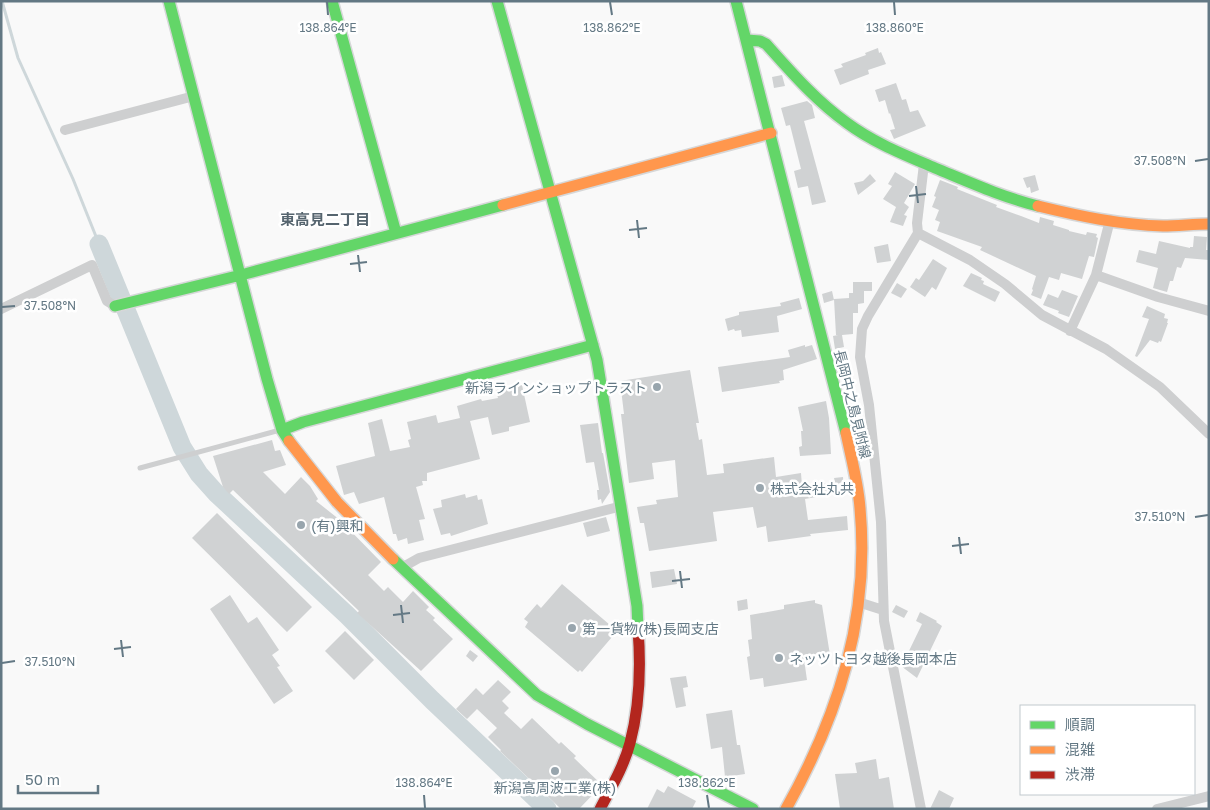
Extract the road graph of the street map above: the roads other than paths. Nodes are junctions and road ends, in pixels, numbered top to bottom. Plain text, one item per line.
1 (169, 1) edge
2 (332, 1) edge
3 (498, 1) edge
4 (736, 1) edge
5 (747, 40) junction
6 (194, 96) junction
7 (65, 130) dead end
8 (771, 133) junction
9 (924, 164) junction
10 (551, 192) junction
11 (1110, 220) junction
12 (1209, 224) edge
13 (396, 233) junction
14 (918, 233) junction
15 (241, 275) junction
16 (1096, 275) junction
17 (115, 306) joint
18 (1, 309) edge
19 (1209, 311) edge
20 (1070, 331) junction
21 (593, 345) junction
22 (282, 430) junction
23 (1209, 434) edge
24 (140, 468) dead end
25 (622, 506) junction
26 (403, 567) junction
27 (858, 602) junction
28 (883, 610) junction
29 (630, 744) junction
30 (1209, 796) edge
31 (600, 809) edge
32 (753, 809) edge
33 (786, 809) edge
34 (921, 809) edge
35 (1156, 809) edge

1 - 6 street
2 - 13 street
3 - 10 street
4 - 5 street, 長岡中之島見附線
5 - 8 street, 長岡中之島見附線
5 - 9 street
6 - 7 street
6 - 15 street
8 - 10 street
8 - 27 street, 長岡中之島見附線
9 - 11 street
9 - 14 street
10 - 13 street
10 - 21 street
11 - 12 street
11 - 16 street
13 - 15 street
14 - 20 street
14 - 28 street
15 - 17 street
15 - 22 street
16 - 19 street
16 - 20 street
17 - 18 street
20 - 23 street
21 - 22 street
21 - 25 street
22 - 24 lane
22 - 26 street
25 - 26 street
25 - 29 street
26 - 29 street
27 - 28 street
27 - 33 street, 長岡中之島見附線
28 - 34 street
29 - 31 street
29 - 32 street
30 - 35 street

